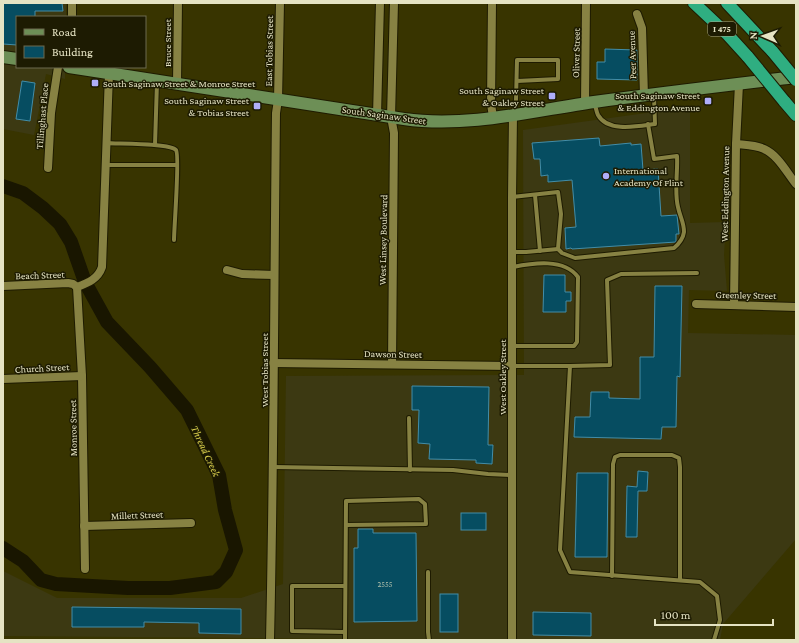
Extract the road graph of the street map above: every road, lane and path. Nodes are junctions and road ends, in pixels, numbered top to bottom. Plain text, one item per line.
1 (72, 3) edge
2 (178, 3) edge
3 (280, 3) edge
4 (380, 3) edge
5 (394, 3) edge
6 (492, 3) edge
7 (586, 3) edge
8 (694, 3) edge
9 (727, 3) edge
10 (637, 14) dead end
11 (72, 16) edge
12 (3, 57) edge
13 (16, 60) edge
14 (58, 68) edge
15 (76, 68) edge
16 (109, 74) junction
17 (796, 77) edge
18 (157, 80) junction
19 (796, 80) edge
20 (517, 81) junction
21 (177, 83) junction
22 (739, 84) junction
23 (649, 95) junction
24 (278, 100) junction
25 (590, 103) junction
26 (377, 115) junction
27 (513, 115) junction
28 (796, 115) edge
29 (391, 117) junction
30 (492, 117) junction
31 (648, 124) junction
32 (106, 143) junction
33 (736, 144) junction
34 (155, 145) junction
35 (106, 165) junction
36 (177, 165) junction
37 (48, 168) dead end
38 (796, 184) edge
39 (534, 195) junction
40 (512, 197) junction
41 (174, 240) dead end
42 (558, 249) junction
43 (540, 250) junction
44 (513, 252) junction
45 (513, 267) junction
46 (227, 270) dead end
47 (696, 273) dead end
48 (274, 275) junction
49 (3, 286) edge
50 (77, 288) junction
51 (696, 304) dead end
52 (734, 305) junction
53 (796, 306) edge
54 (512, 346) junction
55 (273, 363) junction
56 (392, 364) junction
57 (512, 366) junction
58 (570, 366) junction
59 (82, 376) junction
60 (3, 380) edge
61 (410, 418) dead end
62 (274, 467) junction
63 (410, 470) junction
64 (512, 475) junction
65 (191, 524) dead end
66 (346, 525) junction
67 (84, 526) junction
68 (85, 569) dead end
69 (428, 572) dead end
70 (612, 576) junction
71 (680, 580) junction
72 (345, 586) junction
73 (345, 632) junction
74 (270, 640) edge
75 (345, 640) edge
76 (429, 640) edge
77 (512, 640) edge
78 (714, 640) edge

1 - 11 street
2 - 21 street, Bruce Street
3 - 24 street, East Tobias Street
4 - 26 street
5 - 29 street, West Linsey Boulevard
6 - 30 street
7 - 25 street, Oliver Street
8 - 28 highway, I 475, bridge
9 - 19 highway, I 475, bridge
10 - 23 street, Peer Avenue
12 - 13 main road
14 - 37 street, Tillinghast Place
15 - 16 main road, South Saginaw Street
16 - 18 main road, South Saginaw Street
16 - 32 street
17 - 22 main road, South Saginaw Street
18 - 21 main road, South Saginaw Street
18 - 34 lane
20 - 20 lane
20 - 27 lane
21 - 24 main road, South Saginaw Street
22 - 23 main road, South Saginaw Street
22 - 33 street, West Eddington Avenue
23 - 25 main road, South Saginaw Street
23 - 31 lane
24 - 26 main road, South Saginaw Street
24 - 48 street, West Tobias Street
25 - 27 main road, South Saginaw Street
25 - 31 lane
26 - 29 main road, South Saginaw Street
27 - 30 main road, South Saginaw Street
27 - 40 street, West Oakley Street
29 - 30 main road, South Saginaw Street
29 - 56 street, West Linsey Boulevard
31 - 42 lane
32 - 34 lane
32 - 35 street
33 - 38 street
33 - 52 street, West Eddington Avenue
34 - 36 lane
35 - 36 lane
35 - 50 street, Beach Street
36 - 41 lane
39 - 40 lane
39 - 42 lane
39 - 43 lane
40 - 44 street, West Oakley Street
42 - 43 lane
43 - 44 lane
44 - 45 street, West Oakley Street
45 - 54 street, West Oakley Street
45 - 54 lane
46 - 48 street
47 - 58 lane
48 - 55 street, West Tobias Street
49 - 50 street, Beach Street
50 - 59 street, Monroe Street
51 - 52 street, Greenley Street
52 - 53 street, Greenley Street
54 - 57 street, West Oakley Street
55 - 56 street, Dawson Street
55 - 62 street, West Tobias Street
56 - 57 street, Dawson Street
57 - 58 lane
57 - 64 street, West Oakley Street
58 - 70 lane
59 - 60 street, Church Street
59 - 67 street, Monroe Street
61 - 63 lane
62 - 63 lane
62 - 74 street, West Tobias Street
63 - 64 lane
64 - 77 street, West Oakley Street
65 - 67 street, Millett Street
66 - 66 lane
66 - 72 lane
67 - 68 street, Monroe Street
69 - 76 lane
70 - 71 lane
70 - 71 lane
71 - 78 lane
72 - 73 lane
72 - 73 lane
73 - 75 lane

